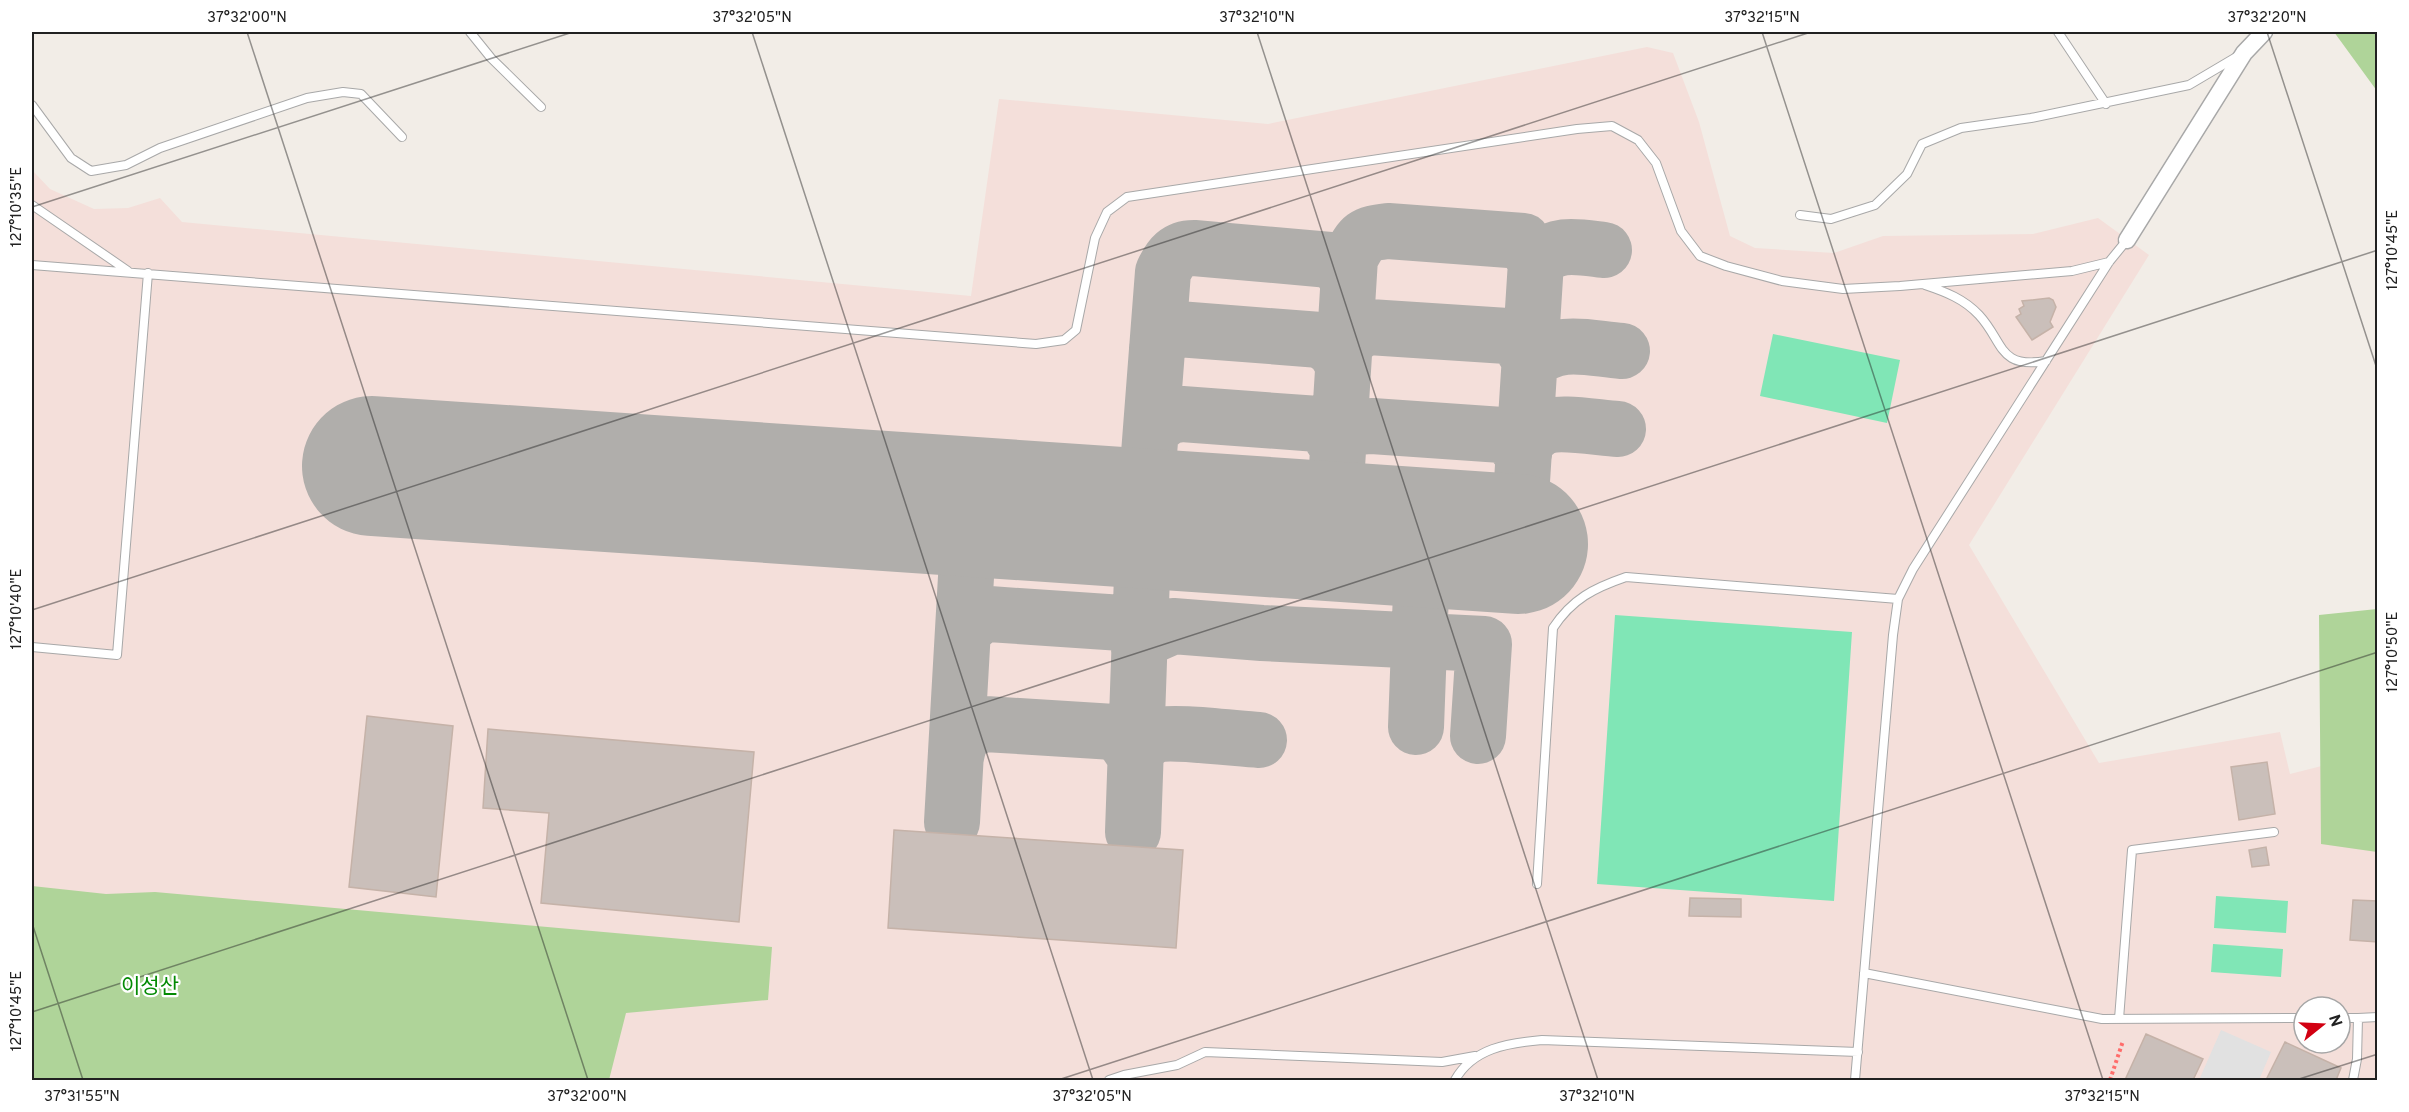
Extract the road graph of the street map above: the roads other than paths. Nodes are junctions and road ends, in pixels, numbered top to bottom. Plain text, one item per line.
1 (470, 32) edge
2 (2058, 32) edge
3 (2264, 32) edge
4 (2244, 53) junction
5 (2106, 104) junction
6 (32, 105) edge
7 (541, 107) dead end
8 (402, 137) dead end
9 (32, 205) edge
10 (1800, 215) dead end
11 (2127, 240) joint
12 (2109, 262) junction
13 (32, 265) edge
14 (129, 271) junction
15 (148, 273) junction
16 (1920, 284) junction
17 (2046, 361) junction
18 (1898, 599) junction
19 (32, 647) edge
20 (2274, 832) dead end
21 (1537, 884) dead end
22 (1864, 973) junction
23 (2378, 1017) edge
24 (2292, 1018) edge
25 (2352, 1018) edge
26 (2358, 1018) junction
27 (2119, 1019) junction
28 (1857, 1052) junction
29 (1476, 1056) junction
30 (1109, 1080) edge
31 (1455, 1080) edge
32 (1855, 1080) edge
33 (2353, 1080) edge

1 - 7 lane
2 - 5 lane
3 - 4 street
4 - 5 lane
4 - 11 street
5 - 10 lane
6 - 8 lane
9 - 14 lane
11 - 12 lane
12 - 16 lane
12 - 17 lane
13 - 14 lane
14 - 15 lane
15 - 16 lane
15 - 19 lane
16 - 17 lane
17 - 18 lane
18 - 21 lane
18 - 22 lane
20 - 27 lane
22 - 27 lane
22 - 28 lane
23 - 26 lane
24 - 27 lane
25 - 26 lane
26 - 33 lane
28 - 29 lane
28 - 32 lane
29 - 30 lane
29 - 31 lane

